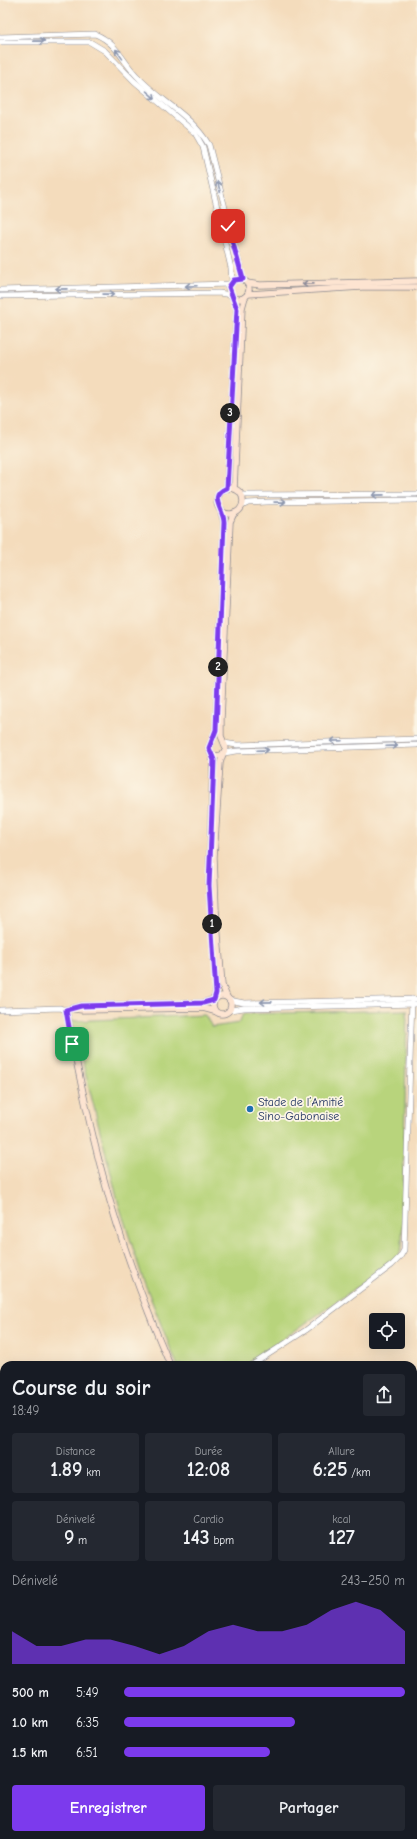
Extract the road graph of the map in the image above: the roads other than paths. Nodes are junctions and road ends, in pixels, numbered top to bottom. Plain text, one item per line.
1 (0, 37) edge
2 (0, 42) edge
3 (245, 281) junction
4 (417, 281) edge
5 (231, 283) junction
6 (417, 286) edge
7 (0, 290) edge
8 (0, 296) edge
9 (232, 296) junction
10 (246, 296) junction
11 (227, 488) junction
12 (234, 489) junction
13 (417, 494) edge
14 (242, 495) junction
15 (417, 500) edge
16 (242, 506) junction
17 (221, 511) junction
18 (234, 513) junction
19 (417, 739) edge
20 (212, 741) junction
21 (223, 742) junction
22 (417, 745) edge
23 (223, 754) junction
24 (212, 755) junction
25 (215, 999) junction
26 (228, 999) junction
27 (415, 1001) edge
28 (69, 1009) junction
29 (0, 1010) edge
30 (230, 1010) junction
31 (214, 1011) junction
32 (168, 1361) edge
33 (258, 1361) edge

3 -> 1 street
2 -> 5 street
4 -> 3 main road
3 - 5 main road
3 - 10 main road
5 -> 7 street
5 - 9 main road
6 - 10 main road
8 -> 9 street
9 - 10 main road
9 - 11 main road
10 - 12 main road
11 - 12 main road
11 - 17 main road
12 - 14 main road
13 -> 14 street
14 - 16 main road
16 -> 15 street
16 - 18 main road
17 - 18 main road
17 - 20 main road
18 - 21 main road
19 -> 21 street
20 - 21 main road
20 - 24 main road
21 - 23 main road
23 -> 22 street
23 - 24 main road
23 - 26 main road
24 - 25 main road
25 - 26 main road
25 - 28 main road
25 - 31 main road
27 -> 26 street
26 - 30 main road
27 - 30 street
27 - 33 street
28 - 29 street
28 - 31 main road
28 - 32 main road
30 - 31 main road

